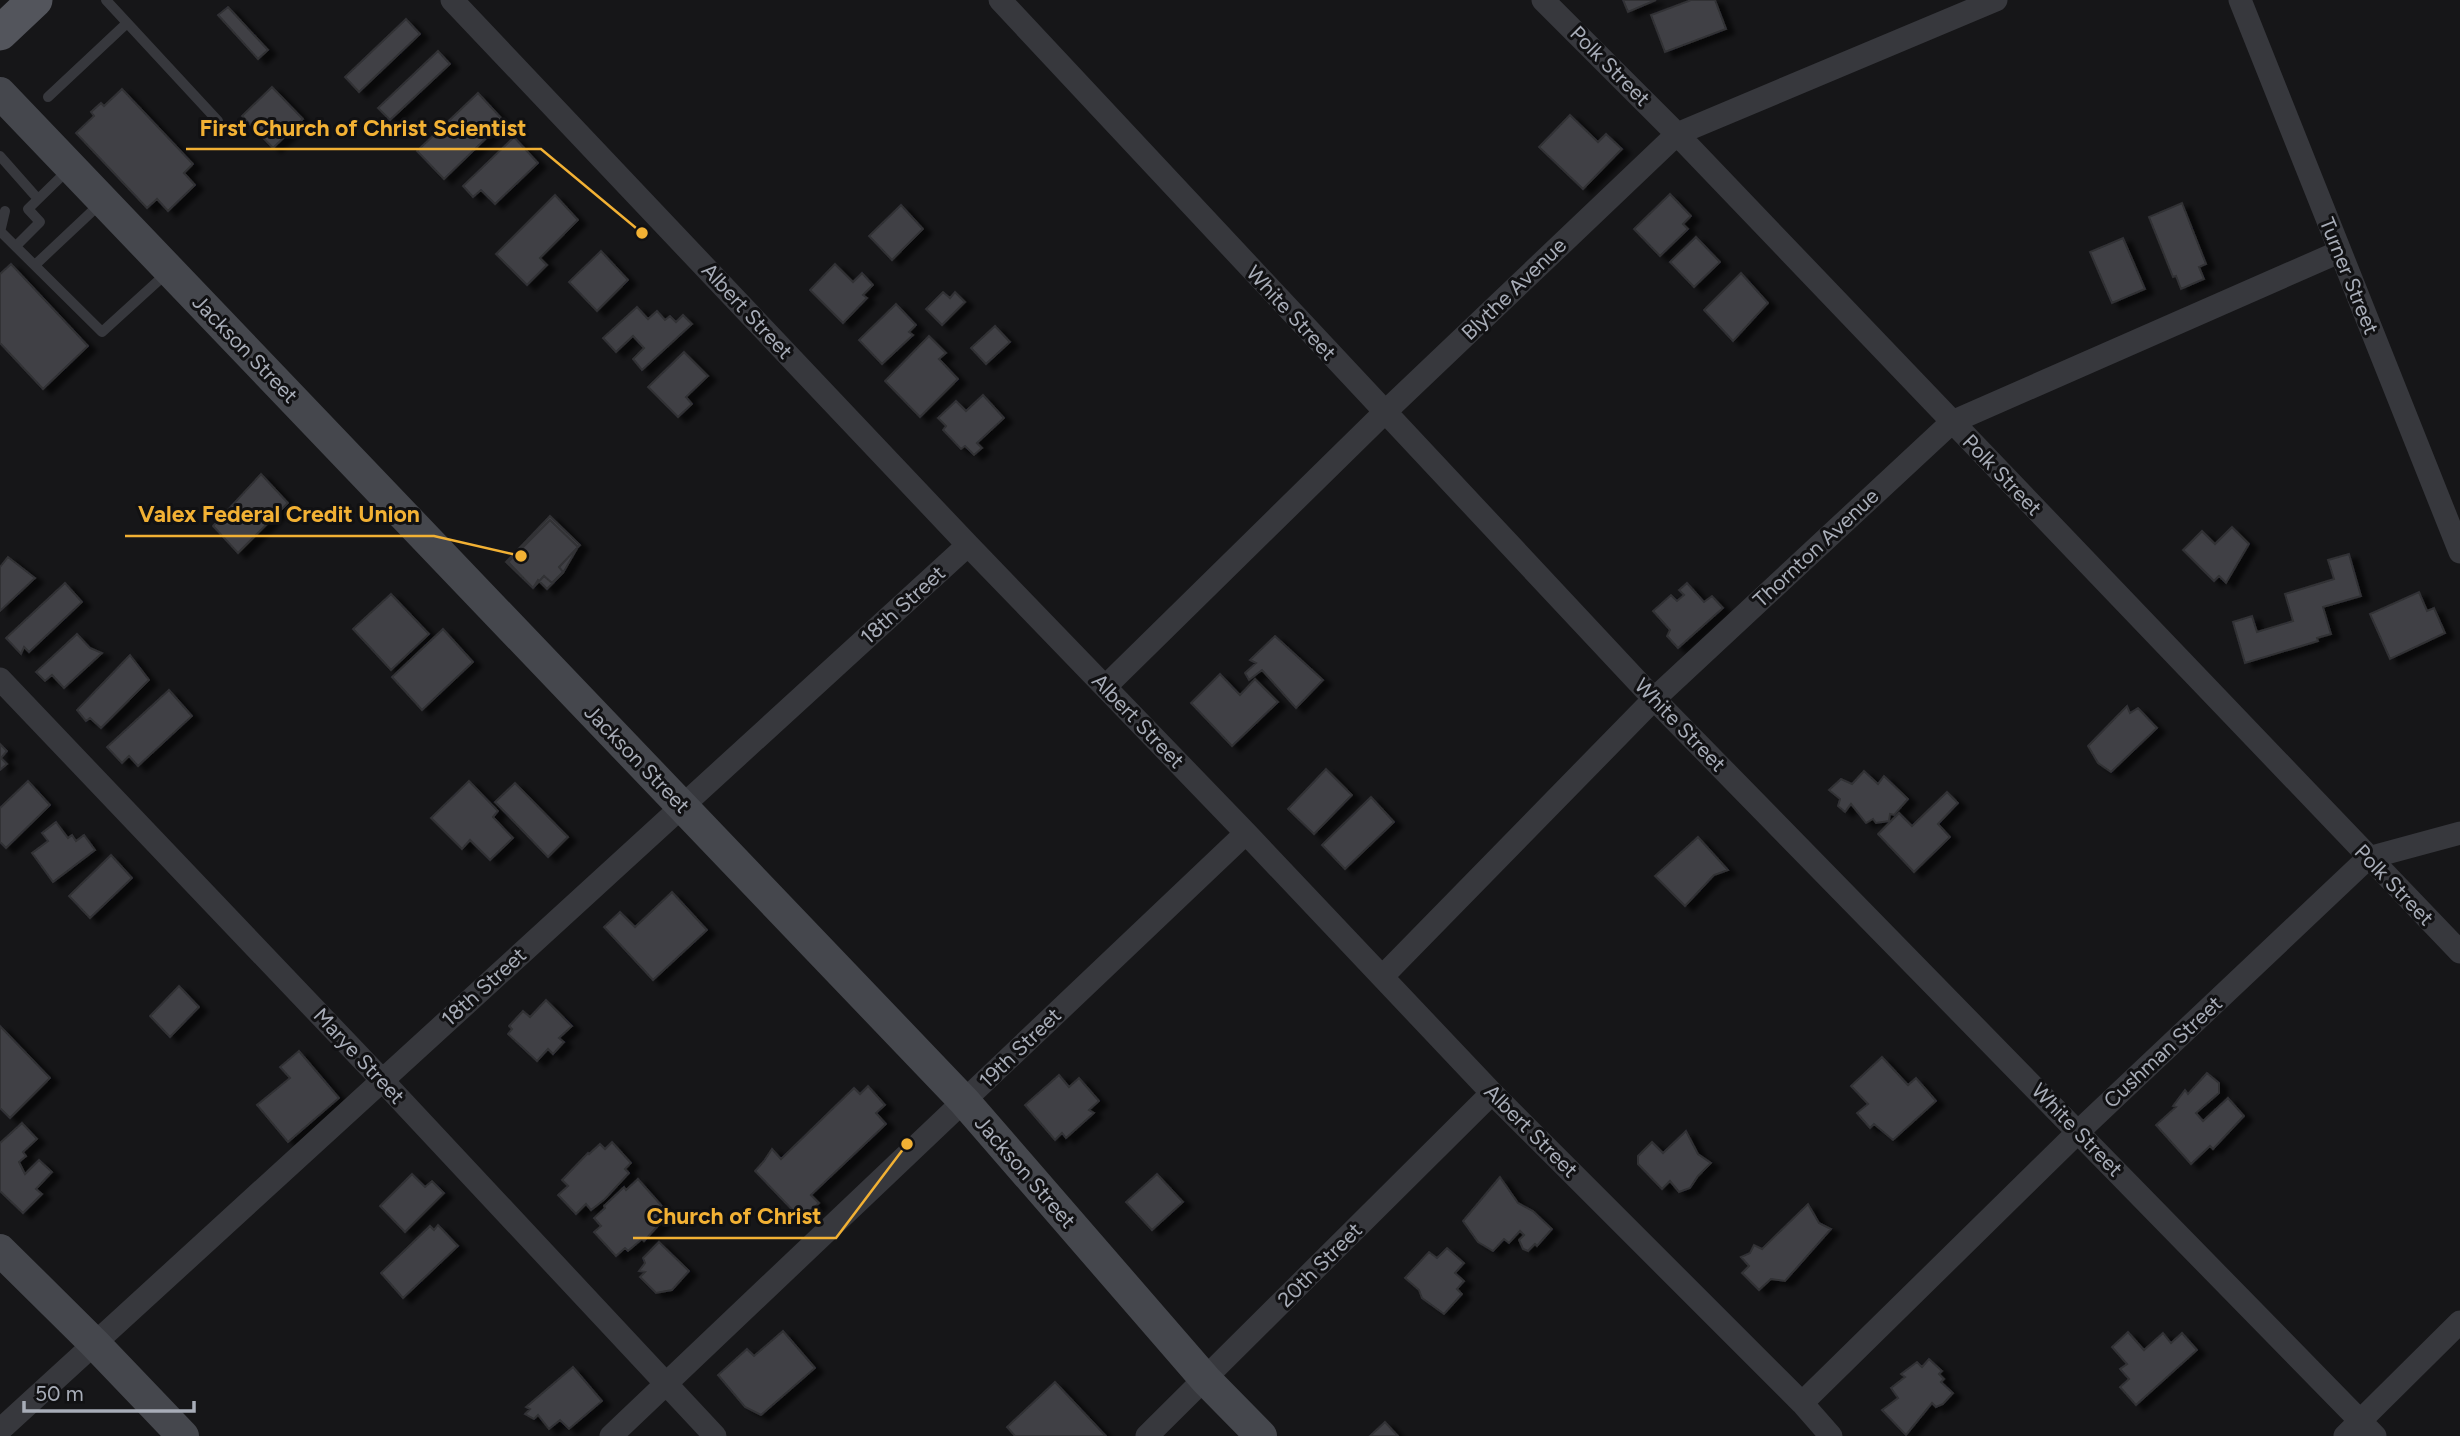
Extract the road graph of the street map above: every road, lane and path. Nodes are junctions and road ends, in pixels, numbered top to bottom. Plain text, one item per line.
1 (35, 0) edge
2 (106, 0) edge
3 (452, 0) edge
4 (1000, 0) edge
5 (1544, 0) edge
6 (1996, 0) edge
7 (2240, 0) edge
8 (127, 23) junction
9 (0, 33) edge
10 (0, 93) edge
11 (48, 97) dead end
12 (218, 121) dead end
13 (1677, 134) junction
14 (0, 156) edge
15 (71, 167) junction
16 (38, 199) junction
17 (103, 201) junction
18 (5, 211) dead end
19 (1, 232) edge
20 (16, 246) junction
21 (2339, 252) junction
22 (35, 265) junction
23 (170, 271) junction
24 (1384, 413) junction
25 (1951, 422) junction
26 (968, 545) junction
27 (2460, 552) edge
28 (0, 679) edge
29 (1105, 687) junction
30 (1654, 699) junction
31 (682, 807) junction
32 (1246, 833) junction
33 (2460, 833) edge
34 (2368, 858) junction
35 (2460, 952) edge
36 (1382, 976) junction
37 (383, 1080) junction
38 (1492, 1093) junction
39 (964, 1101) junction
40 (2078, 1132) junction
41 (0, 1250) edge
42 (2460, 1322) edge
43 (94, 1343) junction
44 (1206, 1380) junction
45 (665, 1384) junction
46 (1801, 1403) junction
47 (0, 1430) edge
48 (2360, 1431) edge
49 (183, 1436) edge
50 (611, 1436) edge
51 (715, 1436) edge
52 (1147, 1436) edge
53 (1261, 1436) edge
54 (1831, 1436) edge

1 - 9 main road
2 - 8 lane
3 - 26 street, Albert Street
4 - 24 street, White Street
5 - 13 street, Polk Street
6 - 13 street, Blythe Avenue
7 - 21 street, Turner Street
8 - 11 lane
8 - 12 lane
10 - 15 main road, Jackson Street
13 - 24 street, Blythe Avenue
13 - 25 street, Polk Street
14 - 16 lane
15 - 16 lane
15 - 17 main road, Jackson Street
16 - 20 lane
17 - 22 lane
17 - 23 main road, Jackson Street
18 - 19 lane
19 - 20 lane
20 - 22 lane
21 - 25 street, Thornton Avenue
21 - 27 street, Turner Street
22 - 23 lane
23 - 31 main road, Jackson Street
24 - 29 street, Blythe Avenue
24 - 30 street, White Street
25 - 30 street, Thornton Avenue
25 - 34 street, Polk Street
26 - 29 street, Albert Street
26 - 31 street, 18th Street
28 - 37 street, Marye Street
29 - 32 street, Albert Street
30 - 36 street, Thornton Avenue
30 - 40 street, White Street
31 - 37 street, 18th Street
31 - 39 main road, Jackson Street
32 - 36 street, Albert Street
32 - 39 street, 19th Street
33 - 34 street, Cushman Street
34 - 35 street, Polk Street
34 - 40 street, Cushman Street
36 - 38 street, Albert Street
37 - 43 street, 18th Street
37 - 45 street, Marye Street
38 - 44 street, 20th Street
38 - 46 street, Albert Street
39 - 44 main road, Jackson Street
39 - 45 street, 19th Street
40 - 46 street, Cushman Street
40 - 48 street, White Street
41 - 43 main road
42 - 48 street
43 - 47 street, 18th Street
43 - 49 main road
44 - 52 street, 20th Street
44 - 53 main road, Jackson Street
45 - 50 street, 19th Street
45 - 51 street, Marye Street
46 - 54 street, Albert Street

